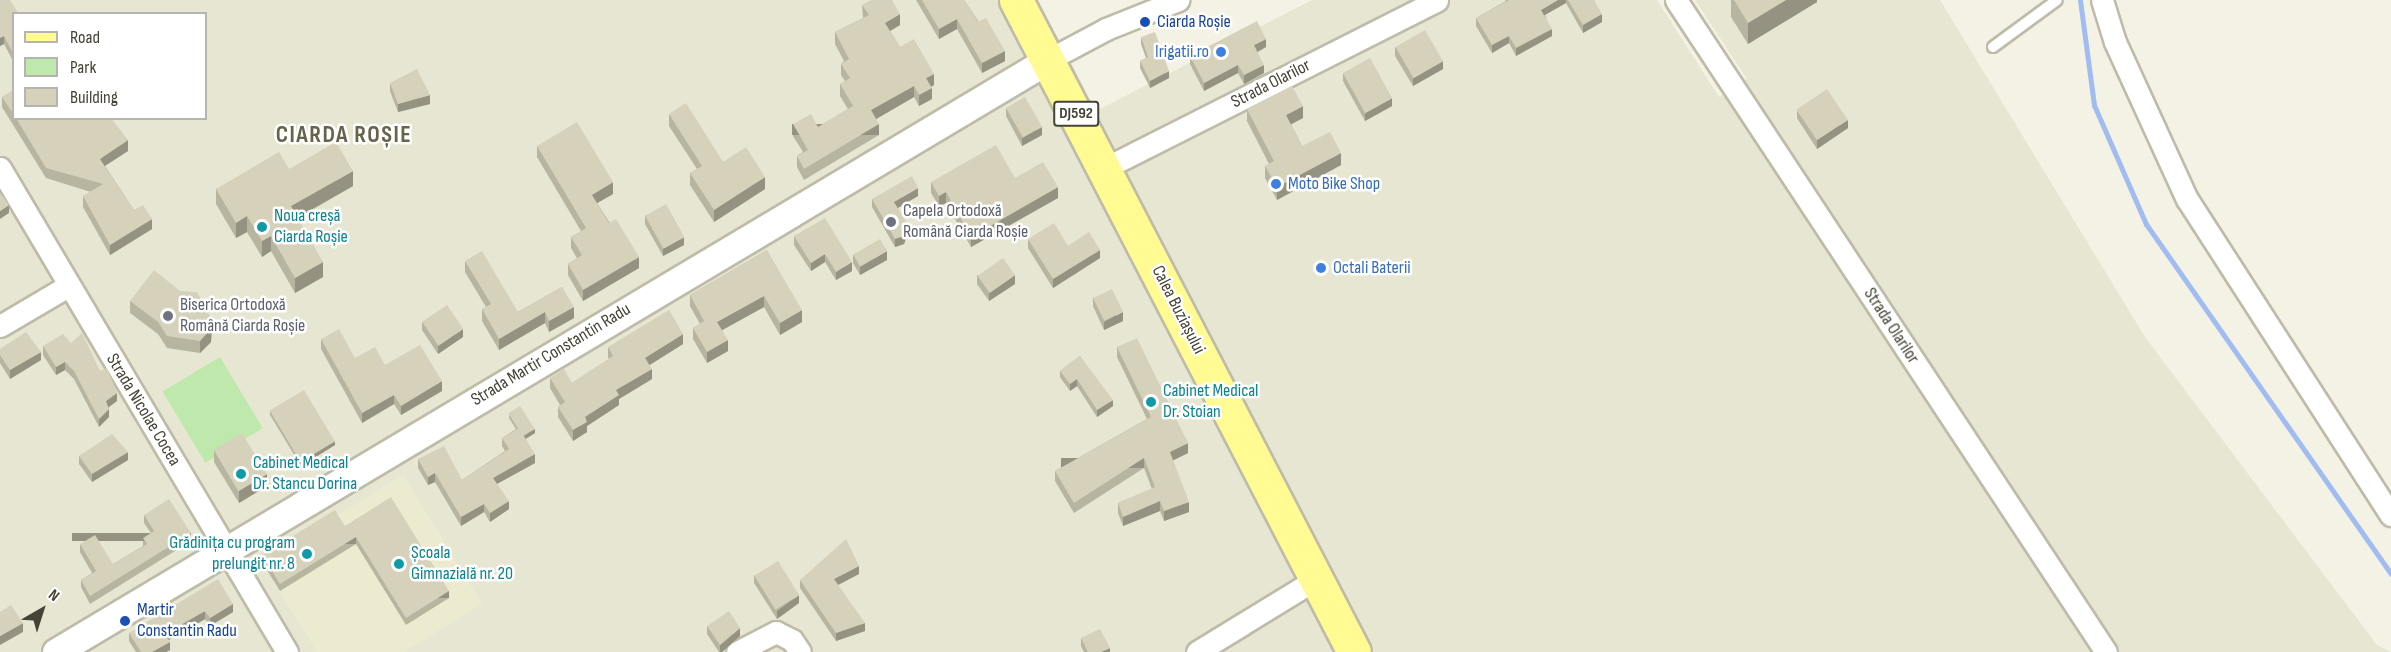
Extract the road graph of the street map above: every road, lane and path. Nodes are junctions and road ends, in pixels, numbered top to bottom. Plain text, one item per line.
1 (1016, 0) edge
2 (1178, 0) edge
3 (1437, 0) edge
4 (1676, 0) edge
5 (2057, 0) edge
6 (2102, 0) edge
7 (1993, 46) dead end
8 (1048, 60) junction
9 (0, 168) edge
10 (1104, 168) junction
11 (68, 286) junction
12 (0, 326) edge
13 (2391, 515) edge
14 (226, 550) junction
15 (1316, 579) junction
16 (56, 652) edge
17 (287, 652) edge
18 (737, 652) edge
19 (800, 652) edge
20 (1197, 652) edge
21 (1354, 652) edge
22 (2106, 652) edge

1 - 8 main road, Calea Buziașului / DJ592
2 - 8 street
3 - 10 street, Strada Olarilor
4 - 22 street, Strada Olarilor
5 - 7 lane
6 - 13 street
8 - 10 main road, Calea Buziașului / DJ592
8 - 14 street, Strada Martir Constantin Radu
9 - 11 street, Strada Nicolae Cocea
10 - 15 main road, Calea Buziașului / DJ592
11 - 12 street
11 - 14 street, Strada Nicolae Cocea
14 - 16 street, Strada Martir Constantin Radu
14 - 17 street, Strada Nicolae Cocea
15 - 20 street
15 - 21 main road, Calea Buziașului / DJ592
18 - 19 street

